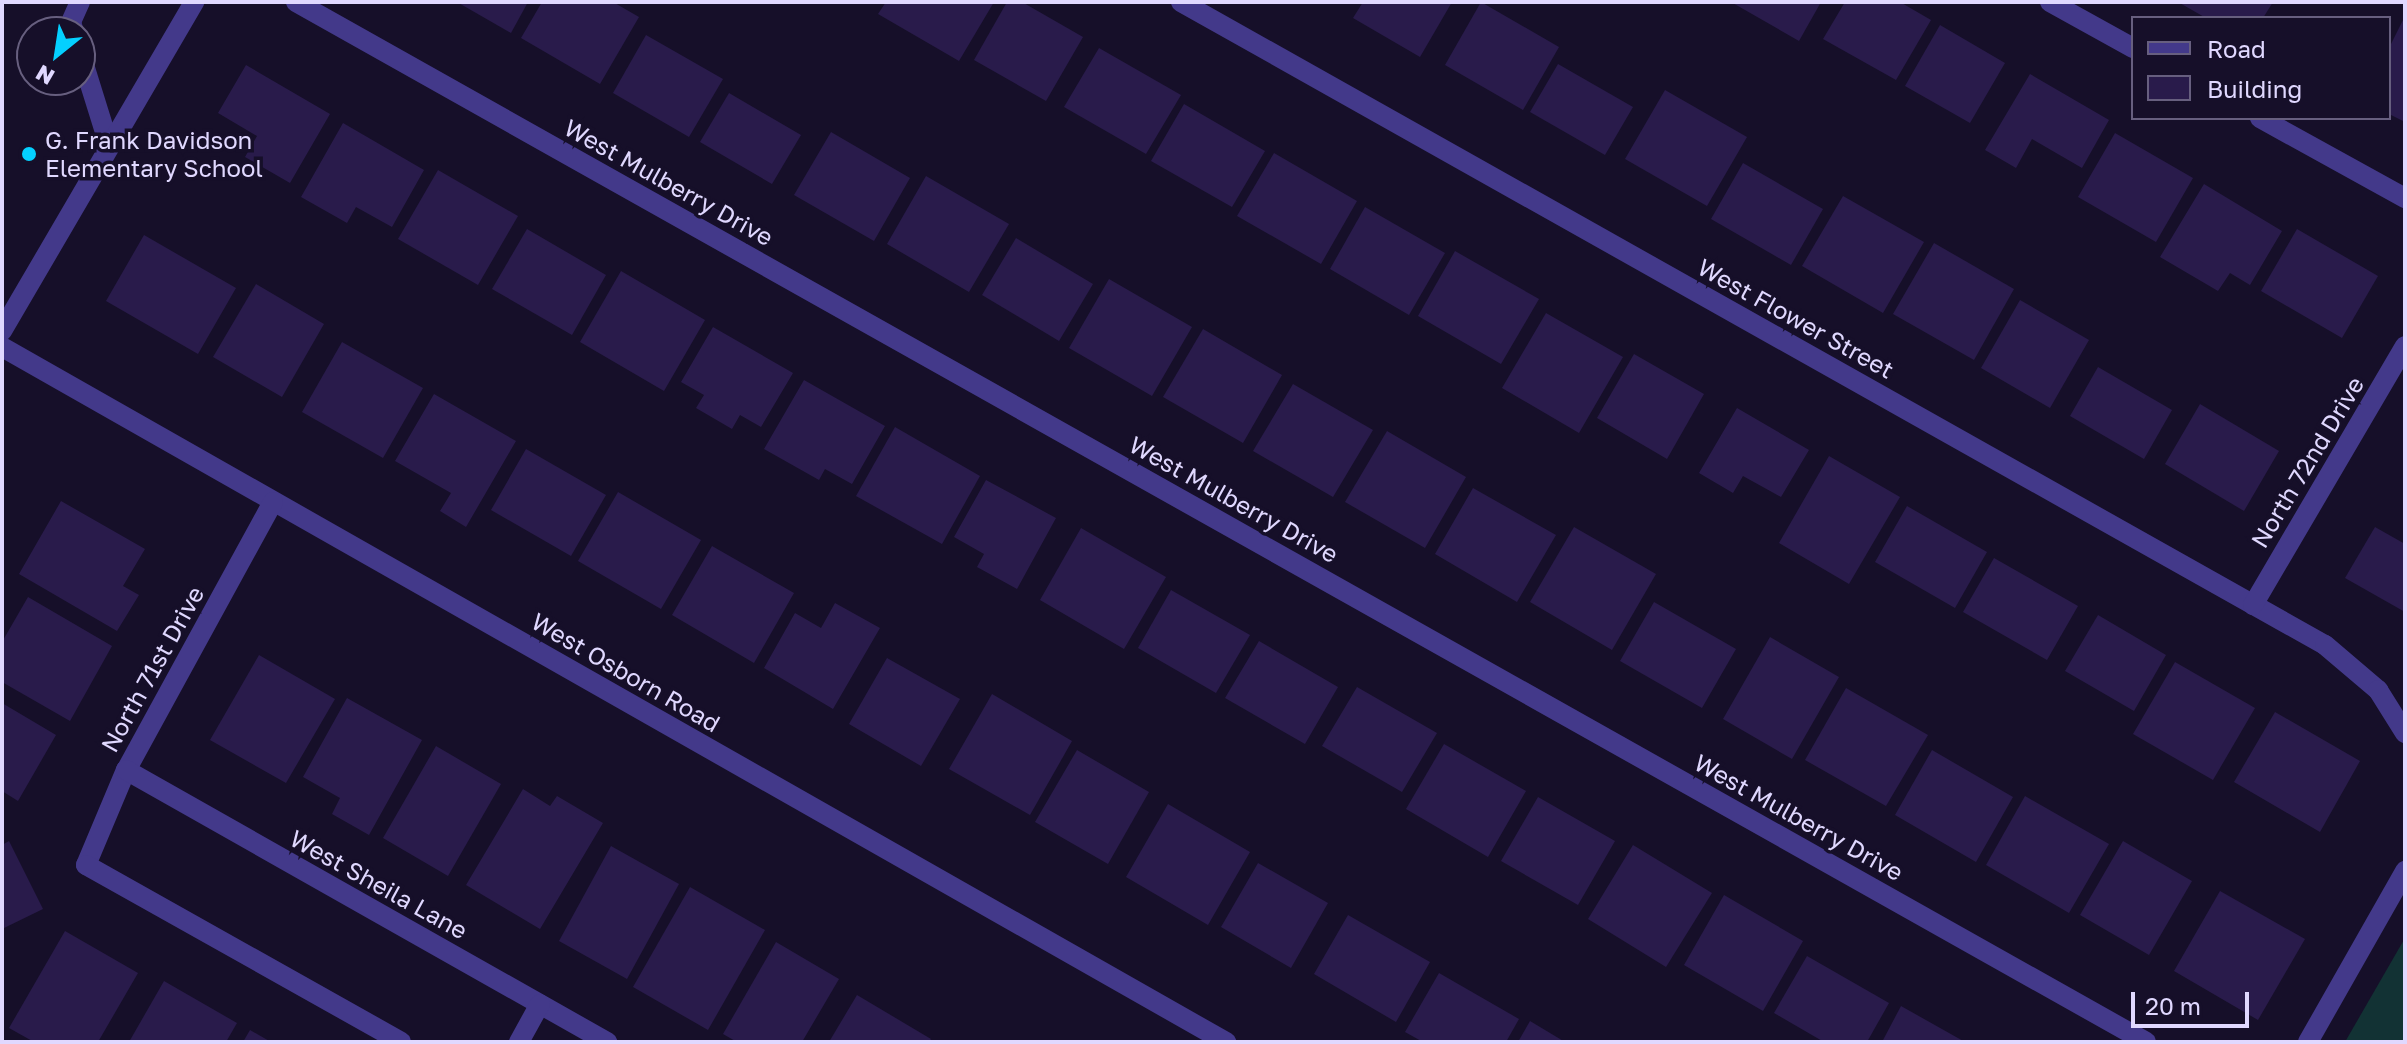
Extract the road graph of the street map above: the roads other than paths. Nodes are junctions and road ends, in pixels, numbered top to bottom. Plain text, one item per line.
1 (194, 2) edge
2 (296, 2) edge
3 (1181, 2) edge
4 (2050, 2) edge
5 (2131, 47) edge
6 (94, 96) edge
7 (2264, 120) edge
8 (109, 145) junction
9 (2405, 198) edge
10 (2, 331) edge
11 (2405, 346) edge
12 (2, 347) edge
13 (273, 502) junction
14 (2253, 605) junction
15 (2405, 733) edge
16 (126, 770) junction
17 (2405, 871) edge
18 (540, 1004) junction
19 (401, 1042) edge
20 (519, 1042) edge
21 (607, 1042) edge
22 (1226, 1042) edge
23 (2146, 1042) edge
24 (2308, 1042) edge

1 - 8 street
2 - 23 street, West Mulberry Drive
3 - 14 street, West Flower Street
4 - 5 street
6 - 8 street
7 - 9 street
8 - 10 street
11 - 14 street, North 72nd Drive
12 - 13 street, West Osborn Road
13 - 16 street, North 71st Drive
13 - 22 street, West Osborn Road
14 - 15 street, West Flower Street
16 - 18 street, West Sheila Lane
16 - 19 street, North 71st Drive
17 - 24 street
18 - 20 street
18 - 21 street, West Sheila Lane

